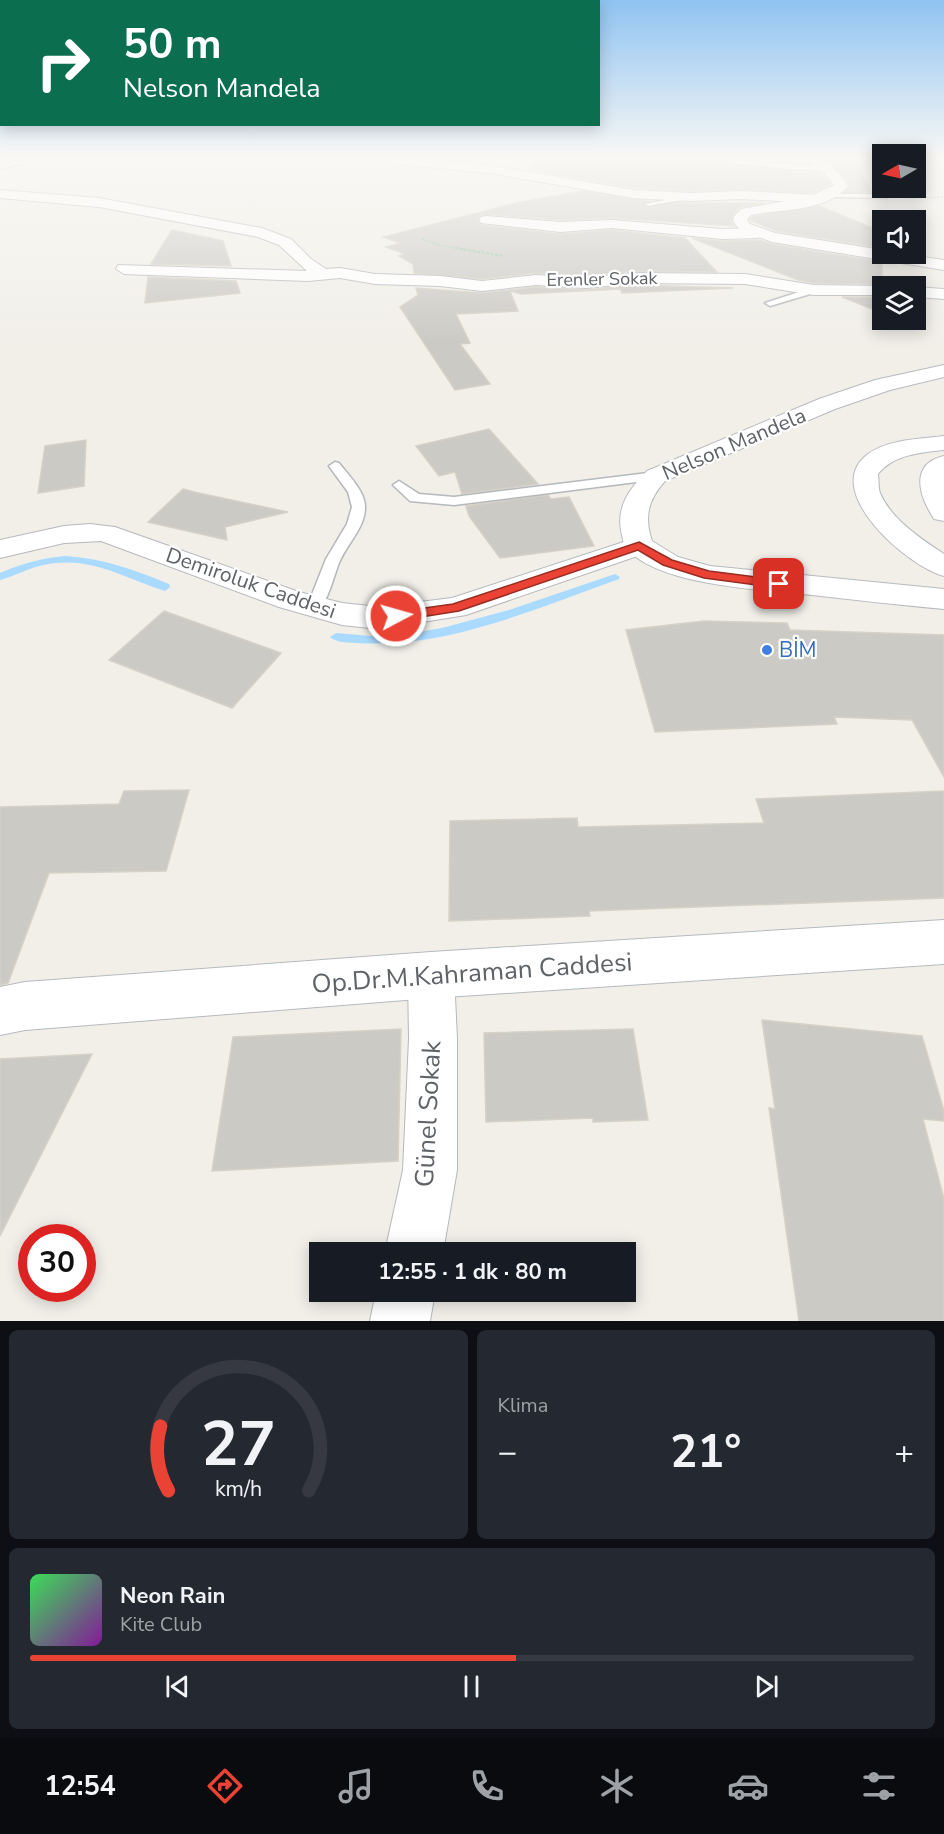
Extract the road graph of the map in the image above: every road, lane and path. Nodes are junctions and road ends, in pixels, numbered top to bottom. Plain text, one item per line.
1 (194, 221) edge
2 (492, 221) edge
3 (740, 221) edge
4 (758, 233) junction
5 (944, 265) edge
6 (124, 269) dead end
7 (322, 274) junction
8 (814, 290) junction
9 (872, 290) edge
10 (926, 293) edge
11 (944, 294) edge
12 (770, 303) dead end
13 (944, 370) edge
14 (944, 443) edge
15 (944, 463) edge
16 (335, 466) dead end
17 (656, 476) junction
18 (399, 485) dead end
19 (944, 513) edge
20 (639, 546) junction
21 (0, 549) edge
22 (944, 567) edge
23 (944, 599) edge
24 (315, 607) junction
25 (943, 946) edge
26 (431, 975) junction
27 (0, 1011) edge
28 (416, 1242) edge
29 (404, 1302) edge
30 (400, 1321) edge

1 - 7 street
2 - 4 street
3 - 4 street
4 - 5 street
6 - 7 street, Erenler Sokak
7 - 8 street, Erenler Sokak
8 - 9 street, Erenler Sokak
8 - 12 lane
10 - 11 street
13 - 17 street, Nelson Mandela
14 - 22 street
15 - 19 street
16 - 24 lane
17 - 18 lane
17 - 20 street, Nelson Mandela
20 - 23 street
20 - 24 street, Demiroluk Caddesi
21 - 24 street, Demiroluk Caddesi
25 - 26 street, Op.Dr.M.Kahraman Caddesi
26 - 27 street, Op.Dr.M.Kahraman Caddesi
26 - 28 street, Günel Sokak
29 - 30 street

